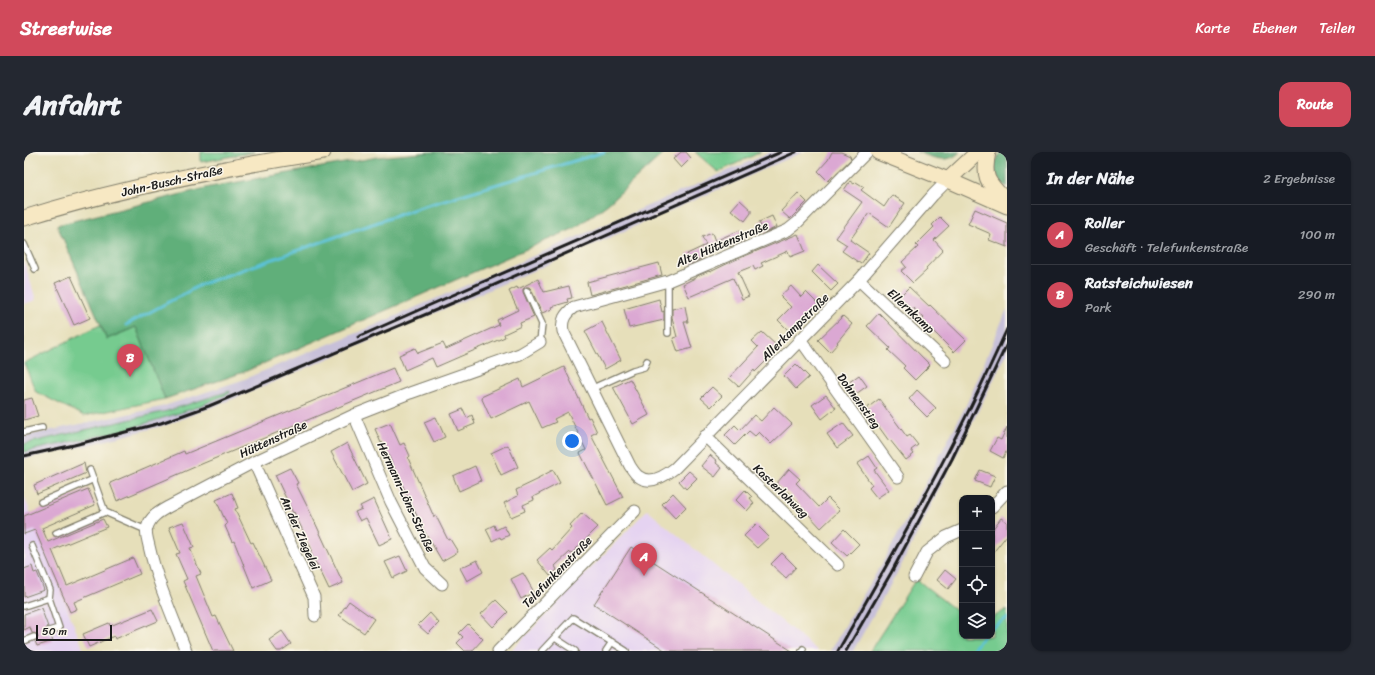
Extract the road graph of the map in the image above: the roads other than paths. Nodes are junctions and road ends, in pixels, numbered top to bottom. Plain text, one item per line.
1 (323, 152) edge
2 (867, 152) edge
3 (878, 152) edge
4 (978, 152) edge
5 (988, 152) edge
6 (948, 180) junction
7 (1007, 202) edge
8 (1007, 206) edge
9 (24, 218) edge
10 (24, 244) edge
11 (35, 269) dead end
12 (859, 280) junction
13 (668, 281) junction
14 (527, 290) dead end
15 (668, 333) dead end
16 (800, 339) junction
17 (540, 342) joint
18 (647, 361) dead end
19 (946, 361) dead end
20 (591, 389) junction
21 (354, 415) junction
22 (42, 428) dead end
23 (24, 432) edge
24 (705, 436) junction
25 (254, 462) junction
26 (90, 470) dead end
27 (898, 477) dead end
28 (94, 479) junction
29 (1007, 491) edge
30 (42, 502) dead end
31 (995, 504) edge
32 (635, 510) dead end
33 (105, 512) junction
34 (146, 530) junction
35 (960, 531) edge
36 (56, 533) dead end
37 (32, 546) dead end
38 (838, 565) dead end
39 (914, 577) dead end
40 (442, 584) dead end
41 (49, 598) junction
42 (24, 606) edge
43 (315, 616) dead end
44 (49, 631) dead end
45 (34, 637) dead end
46 (554, 638) junction
47 (24, 641) edge
48 (612, 642) junction
49 (186, 651) edge
50 (498, 651) edge
51 (542, 651) edge
52 (575, 651) edge
53 (606, 651) edge
54 (626, 651) edge

1 - 9 main road, John-Busch-Straße
2 - 13 street, Alte Hüttenstraße
3 - 6 main road
4 - 6 main road
5 - 7 main road
6 - 8 main road
6 - 12 street, Allerkampstraße
10 - 11 lane
12 - 16 street, Allerkampstraße
12 - 19 street, Ellernkamp
13 - 15 lane
13 - 20 street, Alte Hüttenstraße
14 - 17 lane
16 - 24 street, Allerkampstraße
16 - 27 street, Dohnenstieg
17 - 21 street, Hüttenstraße
18 - 20 lane
20 - 24 street, Allerkampstraße
21 - 25 street, Hüttenstraße
21 - 40 street, Hermann-Löns-Straße
22 - 23 lane
24 - 38 street, Kasterlohweg
25 - 34 street, Hüttenstraße
25 - 43 street, An der Ziegelei
26 - 28 lane
28 - 30 lane
28 - 33 lane
29 - 31 street
32 - 50 street, Telefunkenstraße
33 - 34 lane
33 - 36 lane
34 - 49 street
35 - 39 street
37 - 41 lane
41 - 42 lane
41 - 44 lane
45 - 47 lane
46 - 48 lane
46 - 51 lane
46 - 52 lane
48 - 53 lane
48 - 54 lane

